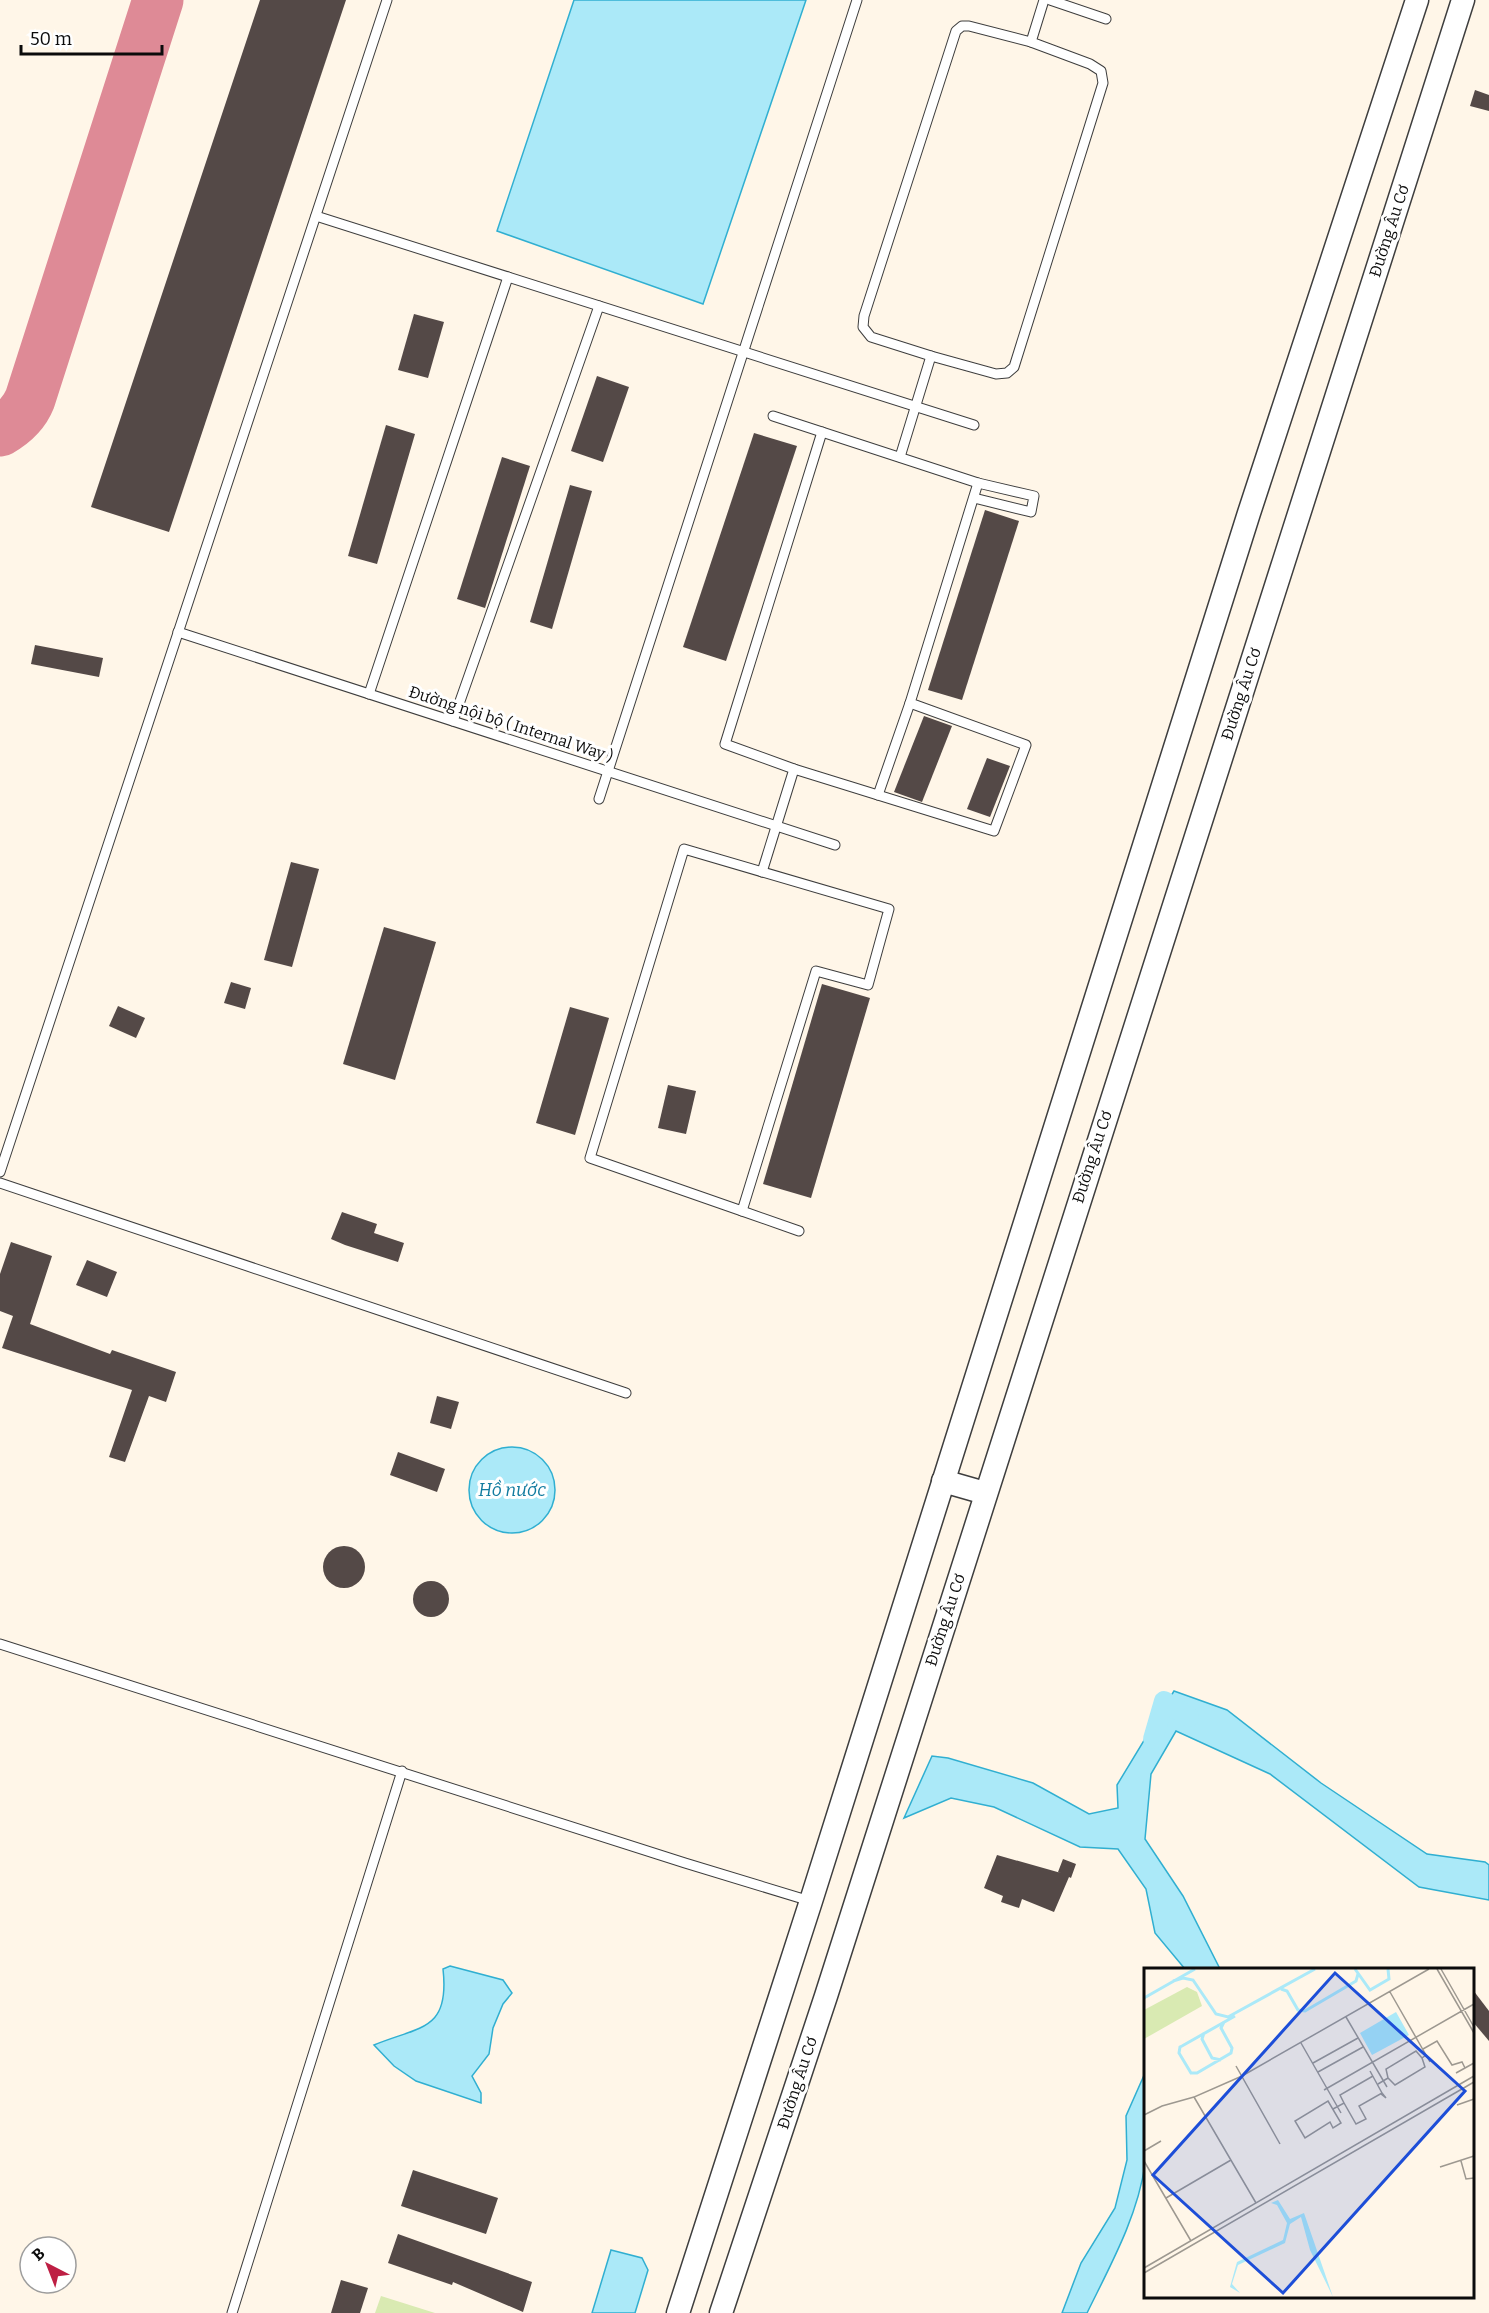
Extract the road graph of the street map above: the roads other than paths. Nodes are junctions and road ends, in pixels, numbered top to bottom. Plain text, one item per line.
1 (387, 0) edge
2 (857, 0) edge
3 (1044, 0) edge
4 (1050, 0) edge
5 (1417, 0) edge
6 (1463, 0) edge
7 (1106, 19) dead end
8 (1031, 42) junction
9 (316, 216) junction
10 (508, 277) junction
11 (599, 306) junction
12 (744, 352) junction
13 (931, 356) junction
14 (914, 406) junction
15 (773, 416) dead end
16 (974, 425) dead end
17 (822, 432) junction
18 (900, 458) junction
19 (978, 483) junction
20 (974, 498) junction
21 (178, 632) junction
22 (369, 694) junction
23 (910, 703) junction
24 (453, 721) junction
25 (794, 769) junction
26 (608, 771) junction
27 (878, 795) junction
28 (599, 799) dead end
29 (776, 826) junction
30 (835, 845) dead end
31 (762, 872) junction
32 (0, 1172) edge
33 (0, 1183) edge
34 (742, 1211) junction
35 (799, 1231) dead end
36 (626, 1393) dead end
37 (943, 1481) junction
38 (986, 1493) junction
39 (0, 1644) edge
40 (402, 1771) junction
41 (811, 1901) junction
42 (232, 2313) edge
43 (678, 2313) edge
44 (721, 2313) edge

1 - 9 lane
2 - 12 lane
3 - 8 lane
4 - 7 lane
5 - 37 street
6 - 38 street, Đường Âu Cơ
8 - 13 lane
8 - 13 lane
9 - 10 lane
9 - 21 lane
10 - 11 lane
10 - 22 lane
11 - 12 lane
11 - 24 lane
12 - 14 lane
12 - 26 lane
13 - 14 lane
14 - 16 lane
14 - 18 lane
15 - 17 lane
17 - 18 lane
17 - 25 lane
18 - 19 lane
19 - 20 lane
19 - 20 lane
20 - 23 lane
21 - 22 lane, Đường nội bộ ( Internal Way )
21 - 32 lane
22 - 24 lane, Đường nội bộ ( Internal Way )
23 - 27 lane
23 - 27 lane
24 - 26 lane, Đường nội bộ ( Internal Way )
25 - 27 lane
25 - 29 lane
26 - 28 lane
26 - 29 lane, Đường nội bộ ( Internal Way )
29 - 30 lane, Đường nội bộ ( Internal Way )
29 - 31 lane
31 - 34 lane
31 - 34 lane
33 - 36 lane
34 - 35 lane
37 - 38 street
37 - 41 street
38 - 44 street, Đường Âu Cơ
39 - 40 lane
40 - 41 lane
40 - 42 lane
41 - 43 street

